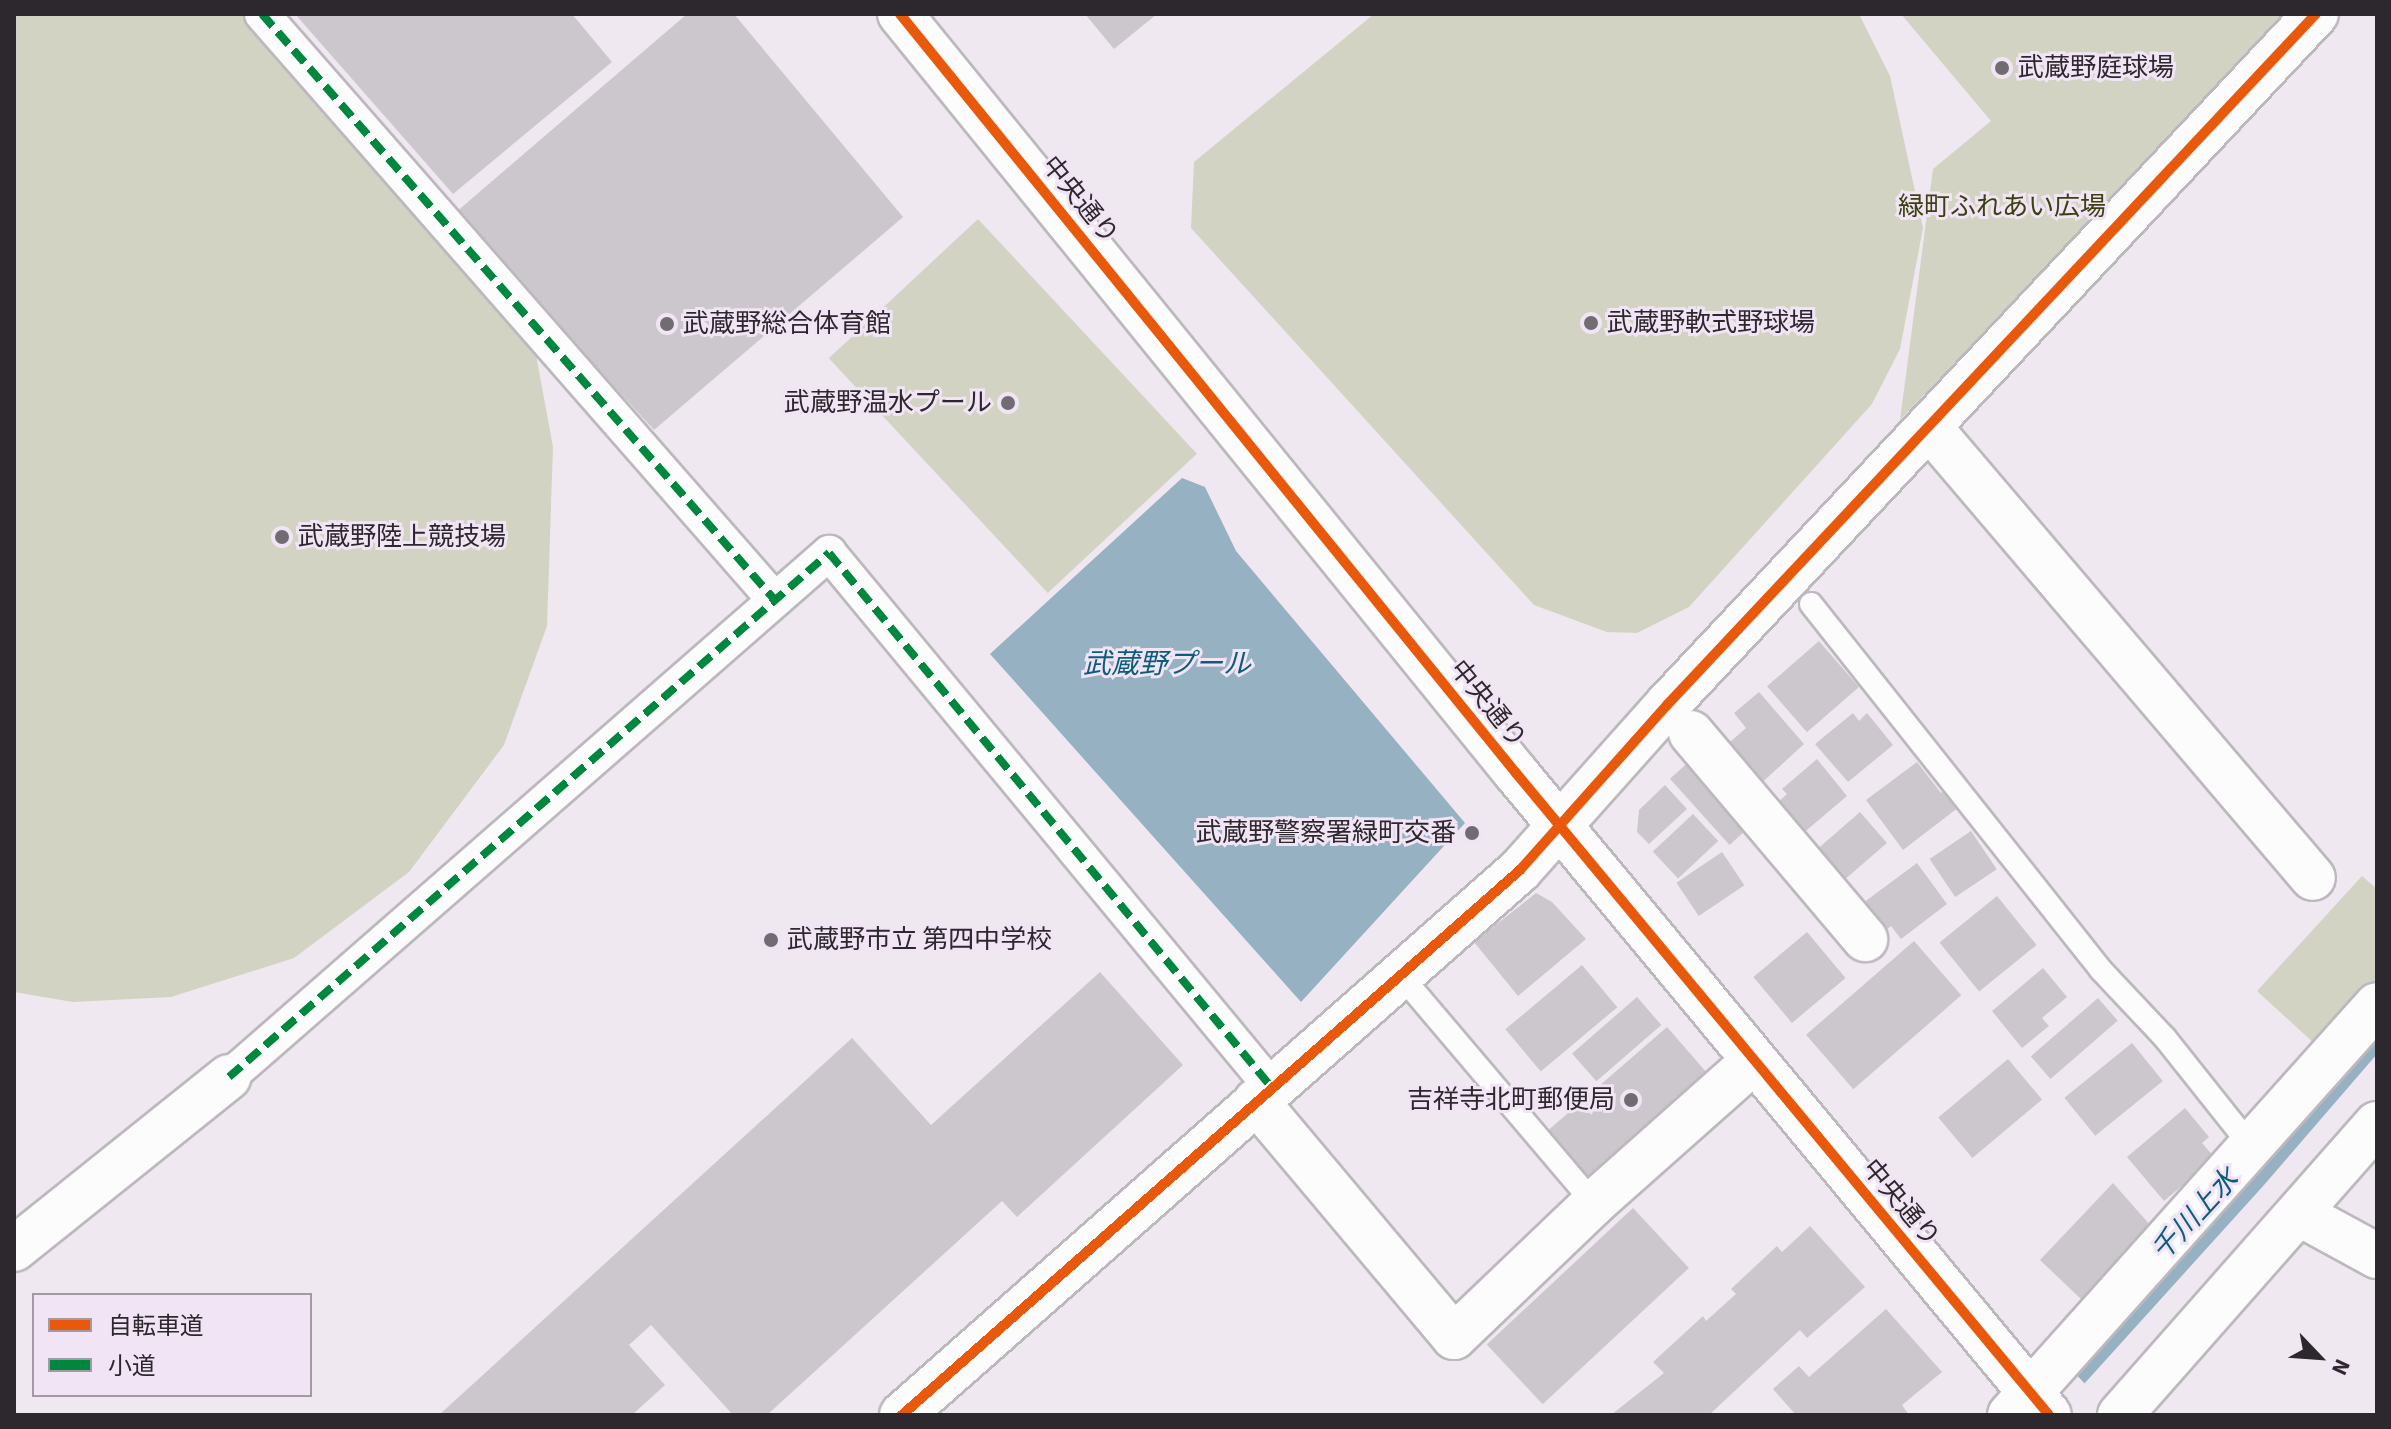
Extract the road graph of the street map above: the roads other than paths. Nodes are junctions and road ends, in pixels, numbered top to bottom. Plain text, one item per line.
1 (262, 14) edge
2 (900, 14) edge
3 (2316, 14) edge
4 (1929, 427) junction
5 (773, 598) junction
6 (1811, 604) dead end
7 (1691, 733) dead end
8 (1560, 826) junction
9 (2313, 878) dead end
10 (1865, 939) dead end
11 (1402, 977) junction
12 (2377, 1005) edge
13 (1754, 1061) junction
14 (229, 1077) joint
15 (1264, 1094) junction
16 (2377, 1124) edge
17 (2251, 1146) junction
18 (1594, 1203) junction
19 (2300, 1214) junction
20 (14, 1249) edge
21 (2377, 1256) edge
22 (2032, 1406) edge
23 (902, 1415) edge
24 (2120, 1415) edge

1 - 5 street
2 - 8 street, 中央通り
3 - 4 street
4 - 8 street
4 - 9 street
5 - 14 street
5 - 15 street
6 - 17 lane
7 - 10 street
8 - 11 street
8 - 13 street, 中央通り
11 - 15 street
11 - 18 lane
12 - 17 street
13 - 18 street
13 - 22 street, 中央通り
14 - 20 street
15 - 18 street
15 - 23 street
16 - 19 street
17 - 22 street
19 - 21 street
19 - 24 street

